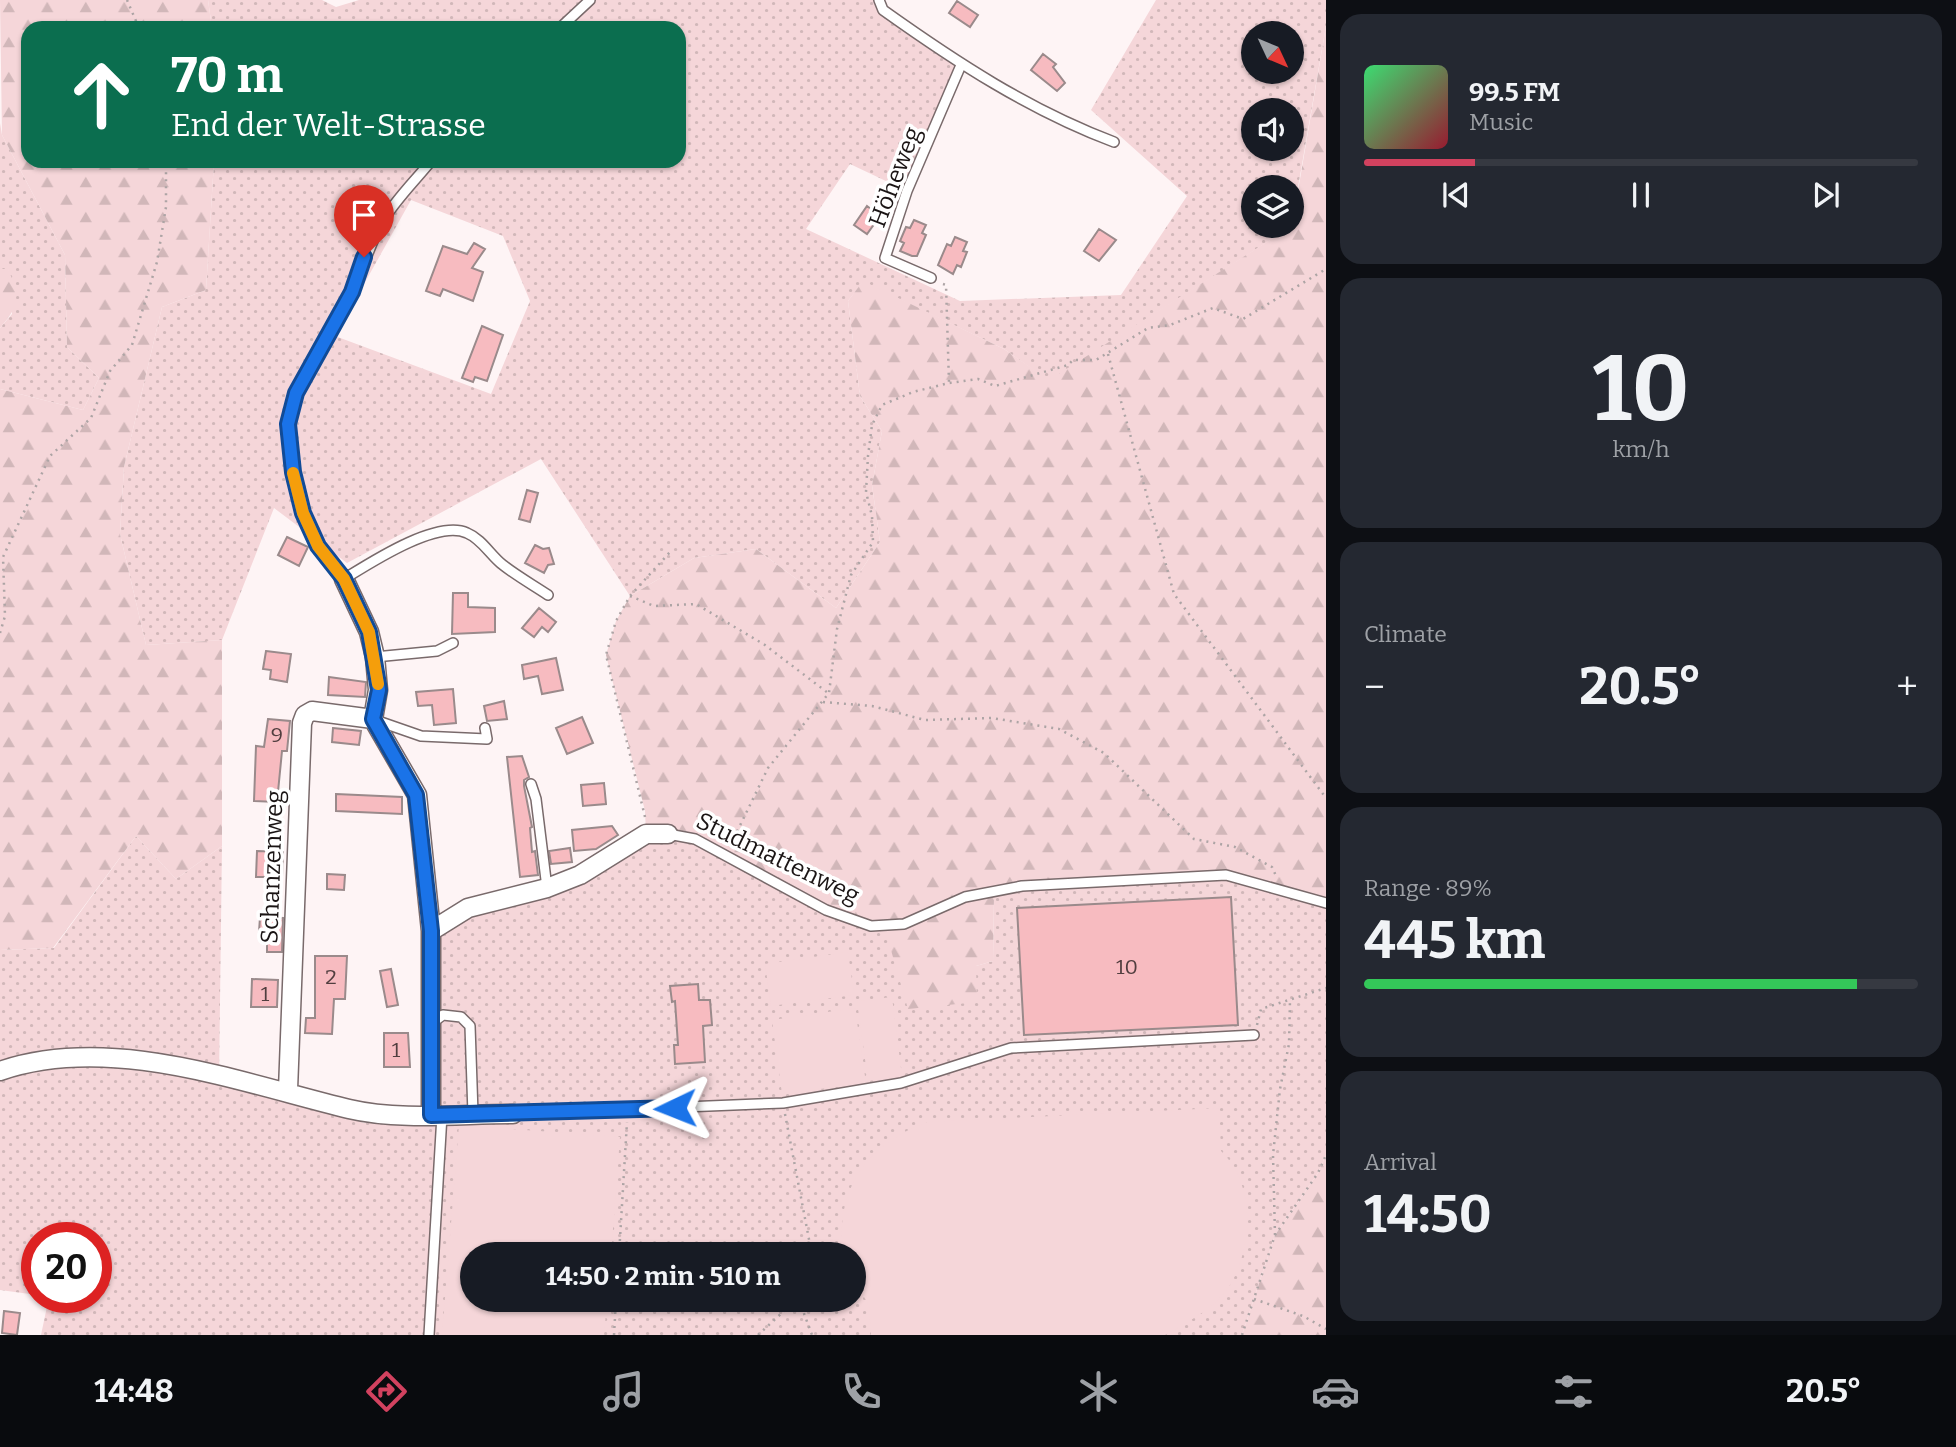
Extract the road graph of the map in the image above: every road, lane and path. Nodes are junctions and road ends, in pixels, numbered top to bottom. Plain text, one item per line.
1 (127, 0) edge
2 (590, 0) edge
3 (879, 0) edge
4 (136, 21) edge
5 (568, 21) edge
6 (961, 65) junction
7 (1114, 142) dead end
8 (166, 168) edge
9 (425, 168) edge
10 (1326, 269) edge
11 (931, 278) joint
12 (1108, 354) junction
13 (949, 383) junction
14 (670, 552) dead end
15 (344, 579) junction
16 (548, 595) dead end
17 (630, 596) junction
18 (0, 633) edge
19 (453, 643) dead end
20 (376, 657) junction
21 (829, 694) junction
22 (823, 702) junction
23 (373, 719) junction
24 (485, 728) dead end
25 (531, 784) dead end
26 (1326, 798) edge
27 (646, 834) junction
28 (668, 834) joint
29 (726, 854) junction
30 (547, 888) junction
31 (1283, 890) junction
32 (1326, 903) edge
33 (431, 931) junction
34 (1326, 988) edge
35 (1290, 1000) junction
36 (430, 1024) junction
37 (1254, 1035) joint
38 (0, 1072) edge
39 (288, 1090) junction
40 (783, 1103) junction
41 (628, 1110) junction
42 (473, 1114) junction
43 (513, 1114) joint
44 (437, 1115) junction
45 (1326, 1155) edge
46 (1275, 1235) junction
47 (620, 1242) edge
48 (810, 1242) edge
49 (1254, 1299) junction
50 (615, 1312) edge
51 (784, 1312) edge
52 (803, 1312) edge
53 (1326, 1329) edge
54 (429, 1335) edge
55 (614, 1335) edge
56 (758, 1335) edge
57 (812, 1335) edge
58 (1242, 1335) edge

1 - 4 path
2 - 5 lane
3 - 6 lane
6 - 7 lane
6 - 11 lane, Höheweg
8 - 18 path
9 - 15 lane
10 - 12 path
11 - 13 path
12 - 13 path
12 - 26 path
13 - 21 path
14 - 17 path
15 - 16 lane
15 - 20 street
17 - 21 path
17 - 27 path
19 - 20 lane
20 - 23 street
21 - 22 path
22 - 29 path
22 - 31 path
23 - 24 lane
23 - 33 street
23 - 39 street, Schanzenweg
25 - 30 lane
27 - 28 street, Studmattenweg
27 - 30 street
28 - 29 lane, Studmattenweg
29 - 31 lane, Studmattenweg
30 - 33 street
31 - 32 lane, Studmattenweg
33 - 36 street
34 - 35 path
35 - 37 path
35 - 46 path
36 - 42 lane
36 - 44 street
37 - 40 lane
38 - 39 street
39 - 44 street
40 - 41 lane
40 - 48 path
41 - 43 lane
41 - 47 path
42 - 43 street
42 - 44 street
44 - 54 lane
45 - 46 path
46 - 49 path
49 - 53 path
49 - 58 path
50 - 55 path
51 - 56 path
52 - 57 path

